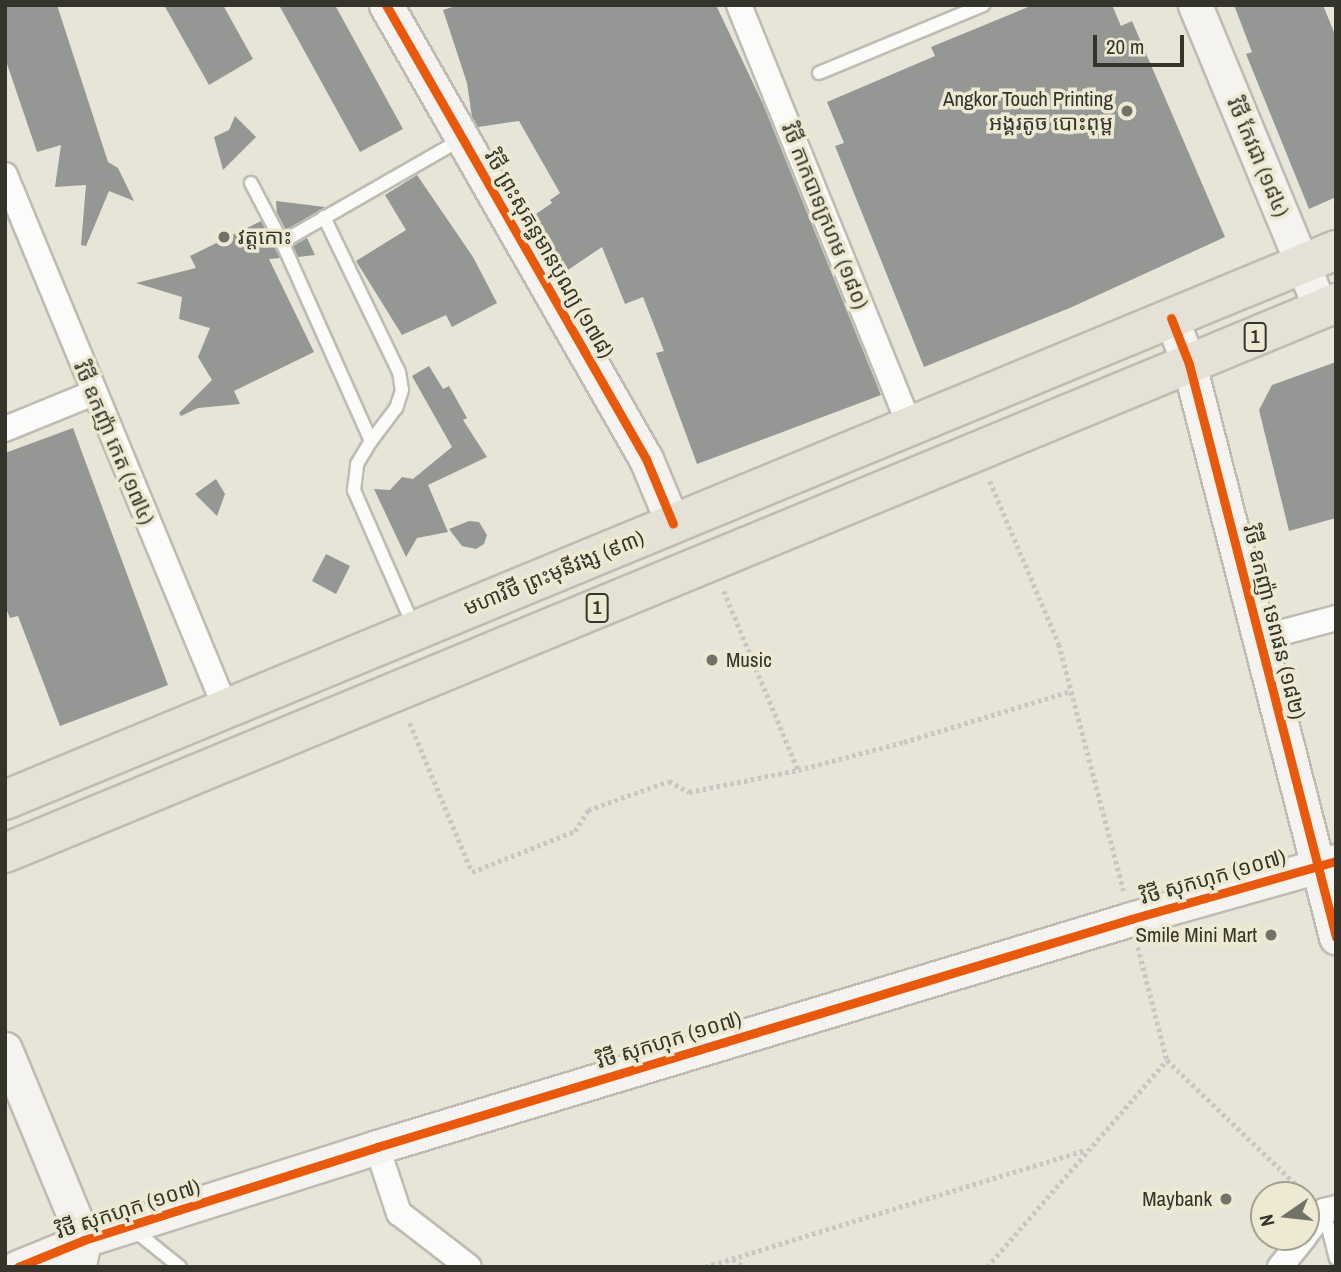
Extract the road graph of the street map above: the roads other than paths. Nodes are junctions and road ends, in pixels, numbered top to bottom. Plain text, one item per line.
1 (386, 5) edge
2 (739, 5) edge
3 (983, 5) edge
4 (1195, 5) edge
5 (819, 73) dead end
6 (463, 139) junction
7 (5, 175) edge
8 (251, 183) dead end
9 (324, 217) junction
10 (282, 242) junction
11 (1319, 257) edge
12 (1329, 306) edge
13 (1171, 318) junction
14 (1189, 364) junction
15 (93, 393) junction
16 (910, 426) junction
17 (5, 429) edge
18 (371, 441) junction
19 (673, 524) junction
20 (1336, 618) edge
21 (416, 631) junction
22 (1261, 638) junction
23 (226, 709) junction
24 (5, 800) edge
25 (5, 853) edge
26 (1327, 863) edge
27 (1336, 937) edge
28 (6, 1054) edge
29 (377, 1147) junction
30 (1330, 1210) edge
31 (129, 1226) junction
32 (1293, 1251) edge
33 (81, 1253) edge
34 (1336, 1259) edge
35 (18, 1267) edge
36 (180, 1267) edge
37 (469, 1267) edge
38 (1280, 1267) edge

1 - 6 street, វិថី ព្រះសុគន្ធមានបុណ្យ (១៧៨)
2 - 16 street, វិថី កាកបាទក្រហម (១៨០)
3 - 5 lane
4 - 11 street, វិថី កែវជា (១៨៤)
6 - 9 lane
6 - 19 street, វិថី ព្រះសុគន្ធមានបុណ្យ (១៧៨)
7 - 15 street, វិថី ឧកញ៉ា កេត (១៧៤)
8 - 10 lane
9 - 10 lane
9 - 18 lane
10 - 18 lane
11 - 12 street, វិថី កែវជា (១៨៤)
11 - 13 highway, មហាវិថី ព្រះមុនីវង្ស (៩៣) / 1
12 - 14 highway, 1
13 - 14 street, វិថី ឧកញ៉ា ទេពផន (១៨២)
13 - 16 highway, មហាវិថី ព្រះមុនីវង្ស (៩៣) / 1
14 - 22 street, វិថី ឧកញ៉ា ទេពផន (១៨២)
14 - 25 highway, 1
15 - 17 street
15 - 23 street, វិថី ឧកញ៉ា កេត (១៧៤)
16 - 19 highway, មហាវិថី ព្រះមុនីវង្ស (៩៣) / 1
18 - 21 lane
19 - 21 highway, មហាវិថី ព្រះមុនីវង្ស (៩៣) / 1
20 - 22 street
21 - 23 highway, មហាវិថី ព្រះមុនីវង្ស (៩៣) / 1
22 - 26 street, វិថី ឧកញ៉ា ទេពផន (១៨២)
23 - 24 highway, មហាវិថី ព្រះមុនីវង្ស (៩៣) / 1
26 - 27 street, វិថី ឧកញ៉ា ទេពផន (១៨២)
26 - 29 street, វិថី សុកហុក (១០៧)
28 - 33 street
29 - 31 street, វិថី សុកហុក (១០៧)
29 - 37 street
30 - 34 lane
31 - 33 street, វិថី សុកហុក (១០៧)
31 - 36 lane
32 - 38 street
33 - 35 street, វិថី សុកហុក (១០៧)

